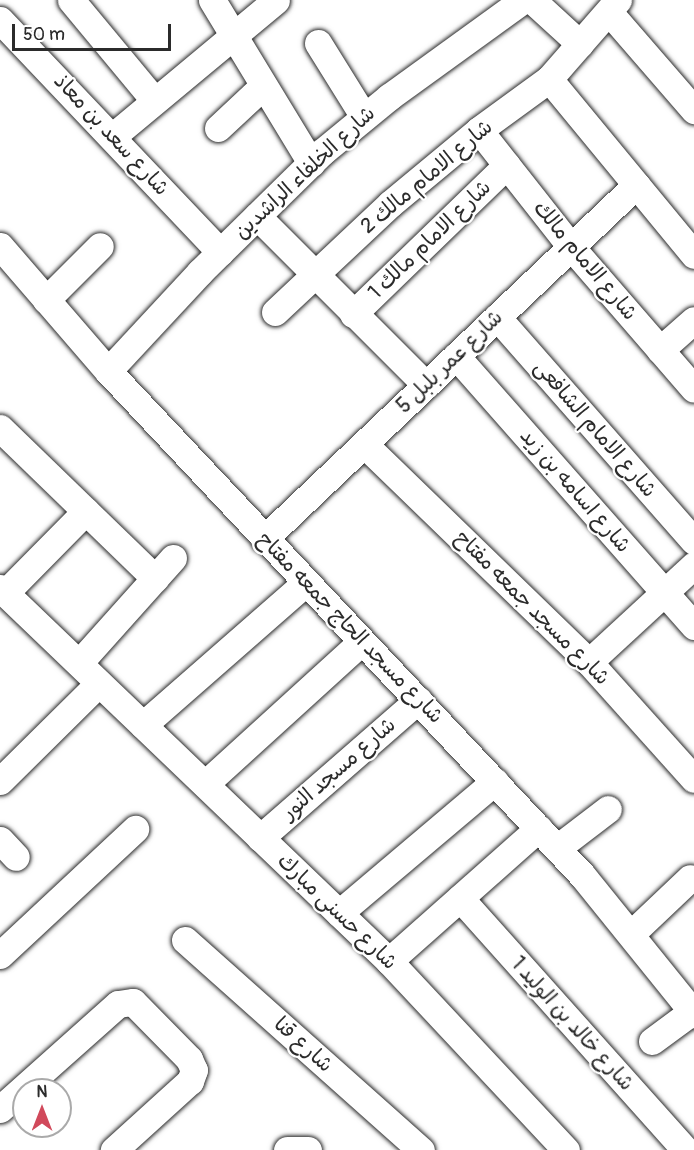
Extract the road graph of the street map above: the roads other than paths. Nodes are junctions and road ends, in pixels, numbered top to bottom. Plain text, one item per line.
1 (212, 0) edge
2 (276, 0) edge
3 (523, 0) edge
4 (532, 0) edge
5 (75, 1) edge
6 (613, 6) edge
7 (0, 20) edge
8 (232, 35) junction
9 (318, 43) dead end
10 (579, 44) junction
11 (549, 79) junction
12 (263, 86) junction
13 (154, 100) junction
14 (693, 107) edge
15 (364, 117) junction
16 (218, 128) dead end
17 (479, 130) junction
18 (113, 136) junction
19 (311, 163) junction
20 (507, 165) junction
21 (636, 185) junction
22 (257, 216) junction
23 (0, 246) edge
24 (100, 246) dead end
25 (572, 248) junction
26 (220, 252) junction
27 (694, 255) edge
28 (315, 275) junction
29 (46, 300) junction
30 (275, 312) dead end
31 (353, 314) junction
32 (497, 317) junction
33 (694, 320) edge
34 (660, 350) junction
35 (456, 356) junction
36 (108, 371) junction
37 (426, 385) junction
38 (694, 389) edge
39 (5, 442) edge
40 (364, 444) junction
41 (86, 511) junction
42 (264, 539) junction
43 (694, 541) edge
44 (694, 565) edge
45 (305, 583) junction
46 (2, 590) edge
47 (664, 592) junction
48 (694, 626) edge
49 (361, 642) junction
50 (589, 662) junction
51 (79, 663) junction
52 (99, 683) junction
53 (418, 700) junction
54 (143, 725) junction
55 (694, 779) edge
56 (0, 781) edge
57 (495, 781) junction
58 (205, 784) junction
59 (608, 808) dead end
60 (135, 829) dead end
61 (260, 838) junction
62 (548, 838) junction
63 (690, 878) dead end
64 (460, 898) junction
65 (339, 913) junction
66 (631, 934) junction
67 (185, 940) dead end
68 (0, 955) edge
69 (389, 961) junction
70 (693, 1012) edge
71 (652, 1041) dead end
72 (0, 1109) edge
73 (681, 1142) edge
74 (114, 1150) edge
75 (287, 1150) edge
76 (308, 1150) edge
77 (421, 1150) edge
78 (566, 1150) edge

1 - 8 street
2 - 8 street
3 - 15 street, شارع الخلفاء الراشدين
4 - 10 street
5 - 13 street
6 - 10 street
6 - 14 street
7 - 18 street, شارع سعد بن معاذ
8 - 12 street
8 - 13 street
9 - 15 street
10 - 11 street, شارع الامام مالك 2
11 - 17 street, شارع الامام مالك 2
11 - 21 street
12 - 16 street
12 - 19 street
13 - 18 street
15 - 19 street, شارع الخلفاء الراشدين
17 - 20 street, شارع الامام مالك
17 - 28 street, شارع الامام مالك 2
18 - 26 street, شارع سعد بن معاذ
19 - 22 street, شارع الخلفاء الراشدين
20 - 25 street, شارع الامام مالك
20 - 31 street, شارع الامام مالك 1
21 - 25 street, شارع عمر بلبل 5
21 - 27 street
22 - 26 street, شارع الخلفاء الراشدين
22 - 28 street
23 - 29 street, شارع مسجد الحاج جمعه مفتاح
24 - 29 street
25 - 32 street, شارع عمر بلبل 5
25 - 34 street, شارع الامام مالك
26 - 36 street, شارع الخلفاء الراشدين
28 - 30 street, شارع الامام مالك 2
28 - 31 street
29 - 36 street, شارع مسجد الحاج جمعه مفتاح
31 - 37 street
32 - 35 street, شارع عمر بلبل 5
32 - 43 street, شارع الامام الشافعى
33 - 34 street
34 - 38 street, شارع الامام مالك
35 - 37 street, شارع عمر بلبل 5
35 - 47 street, شارع اسامه بن زيد
36 - 42 street, شارع مسجد الحاج جمعه مفتاح
37 - 40 street, شارع عمر بلبل 5
39 - 41 street
40 - 42 street, شارع عمر بلبل 5
40 - 50 street, شارع مسجد جمعه مفتاح
41 - 46 street
41 - 51 street
42 - 45 street, شارع مسجد الحاج جمعه مفتاح
44 - 47 street
45 - 49 street, شارع مسجد الحاج جمعه مفتاح
45 - 54 street
46 - 51 street, شارع حسنى مبارك
47 - 48 street, شارع اسامه بن زيد
47 - 50 street
49 - 53 street, شارع مسجد الحاج جمعه مفتاح
49 - 58 street
50 - 55 street, شارع مسجد جمعه مفتاح
51 - 52 street, شارع حسنى مبارك
52 - 54 street, شارع حسنى مبارك
52 - 56 street
53 - 57 street, شارع مسجد الحاج جمعه مفتاح
53 - 61 street, شارع مسجد النور
54 - 58 street, شارع حسنى مبارك
57 - 62 street, شارع مسجد الحاج جمعه مفتاح
57 - 65 street
58 - 61 street, شارع حسنى مبارك
59 - 62 street
60 - 68 street
61 - 65 street, شارع حسنى مبارك
62 - 64 street
62 - 66 street, شارع مسجد الحاج جمعه مفتاح
63 - 66 street
64 - 69 street
64 - 73 street, شارع خالد بن الوليد 1
65 - 69 street, شارع حسنى مبارك
66 - 70 street, شارع مسجد الحاج جمعه مفتاح
67 - 77 street, شارع قنا
69 - 78 street, شارع حسنى مبارك
70 - 71 street
72 - 74 street
75 - 76 street

